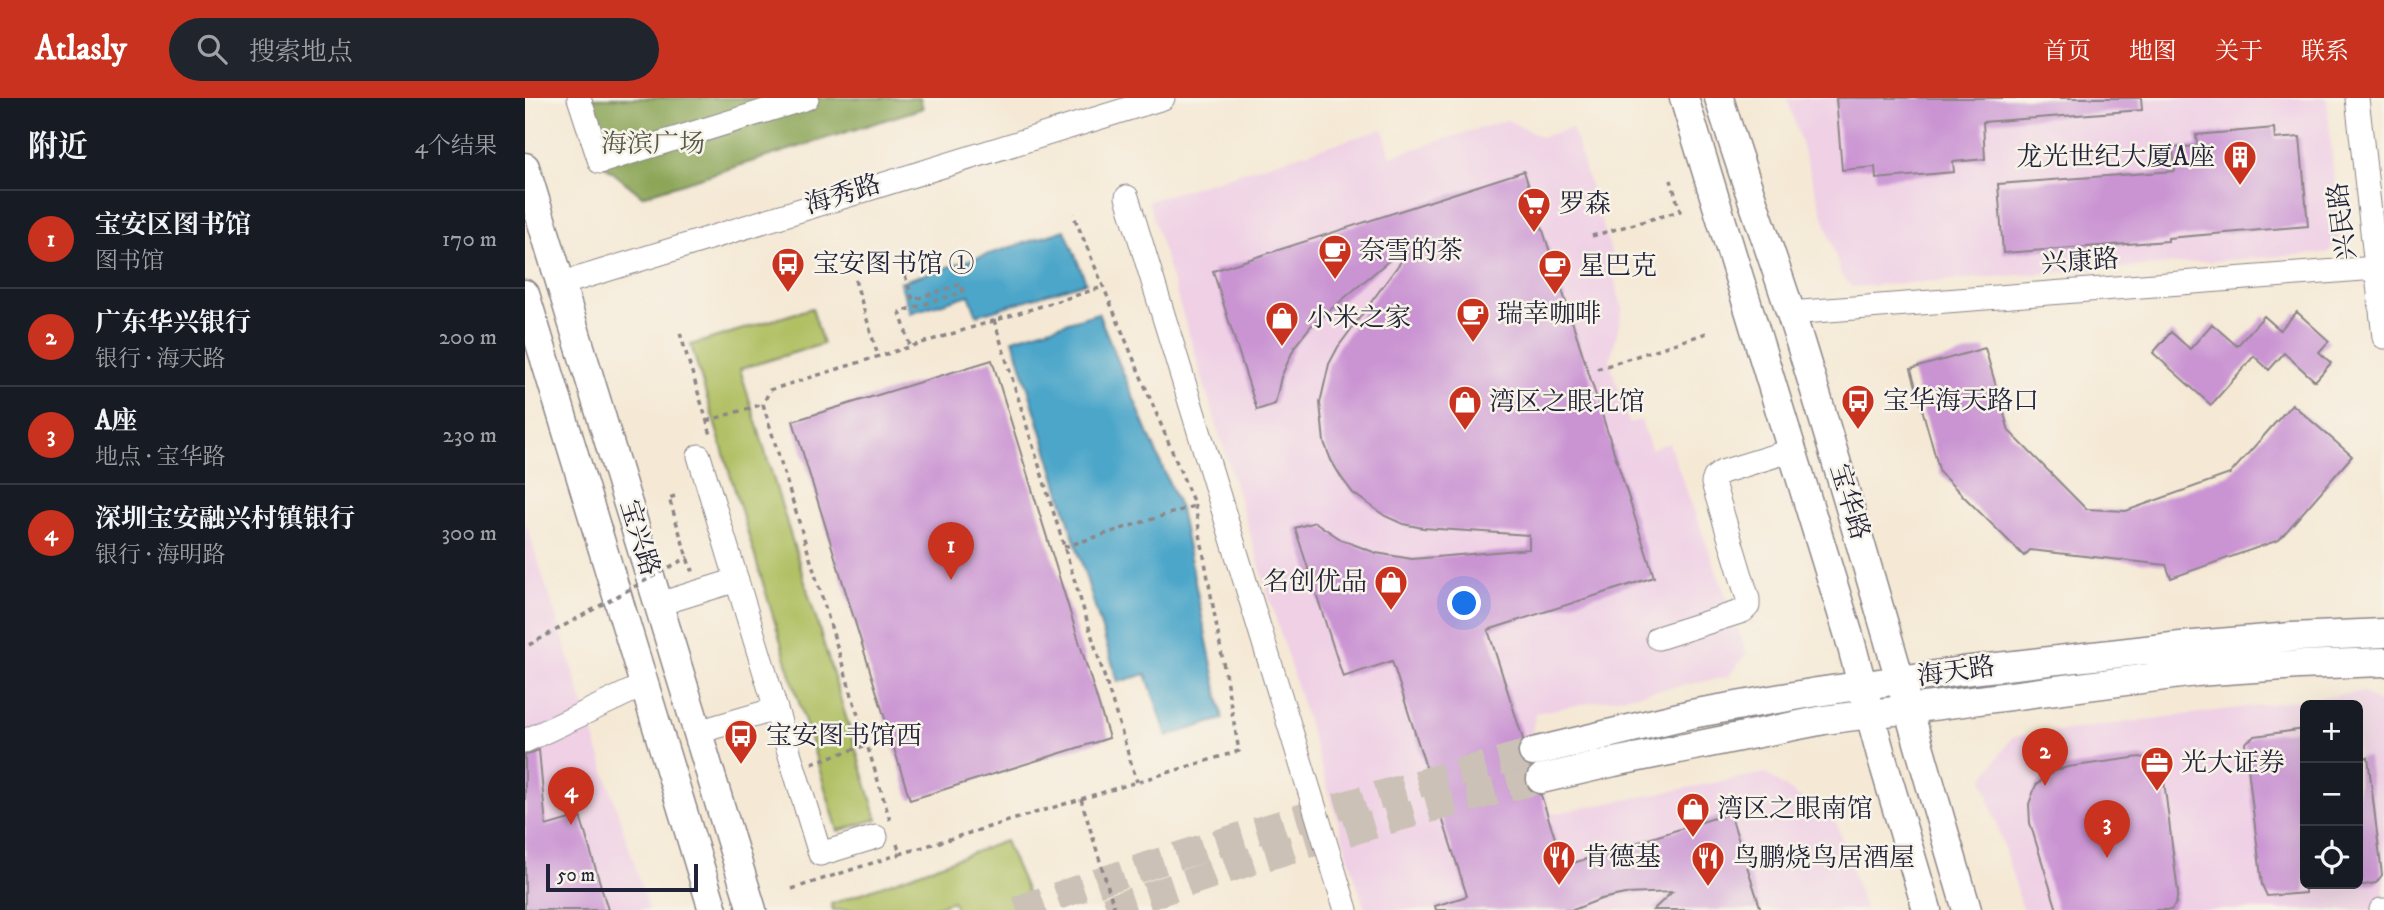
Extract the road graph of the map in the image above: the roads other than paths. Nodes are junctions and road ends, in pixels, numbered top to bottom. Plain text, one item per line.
1 (579, 98) edge
2 (807, 98) edge
3 (1163, 98) edge
4 (1685, 98) edge
5 (1719, 98) edge
6 (2357, 98) edge
7 (525, 167) edge
8 (1127, 197) dead end
9 (2380, 265) edge
10 (561, 284) junction
11 (525, 296) edge
12 (1789, 313) junction
13 (571, 319) junction
14 (531, 333) edge
15 (2384, 337) edge
16 (1793, 450) junction
17 (699, 456) dead end
18 (737, 580) junction
19 (659, 604) junction
20 (2384, 633) edge
21 (1658, 638) dead end
22 (2384, 662) edge
23 (1899, 680) junction
24 (644, 685) junction
25 (1862, 686) junction
26 (1908, 708) junction
27 (776, 709) junction
28 (1869, 713) junction
29 (698, 732) junction
30 (525, 741) edge
31 (1533, 752) tunnel mouth
32 (1541, 779) tunnel mouth
33 (889, 837) road end
34 (753, 906) edge
35 (713, 910) edge
36 (1346, 910) edge
37 (1927, 910) edge
38 (1967, 910) edge

1 - 2 street
3 - 10 street, 海秀路
4 - 16 main road, 宝华路
5 - 12 main road, 宝华路
6 - 9 street, 兴民路
7 - 10 main road, 宝兴路
8 - 36 street
9 - 12 street, 兴康路
9 - 15 street, 兴民路
10 - 11 main road, 海秀路
10 - 13 main road, 宝兴路
11 - 14 main road, 宝兴路
12 - 23 main road, 宝华路
13 - 14 main road
13 - 19 main road, 宝兴路
14 - 24 main road, 宝兴路
16 - 21 street
16 - 25 main road, 宝华路
17 - 18 street
18 - 19 street
18 - 27 street
19 - 29 main road, 宝兴路
20 - 23 main road, 海天路
22 - 26 main road, 海天路
23 - 25 main road, 海天路
23 - 26 main road, 宝华路
24 - 30 street
24 - 35 main road, 宝兴路
25 - 28 main road, 宝华路
25 - 31 main road, 海天路
26 - 28 main road, 海天路
26 - 38 main road, 宝华路
27 - 29 street
27 - 33 street
28 - 32 main road, 海天路
28 - 37 main road, 宝华路
29 - 34 main road, 宝兴路

